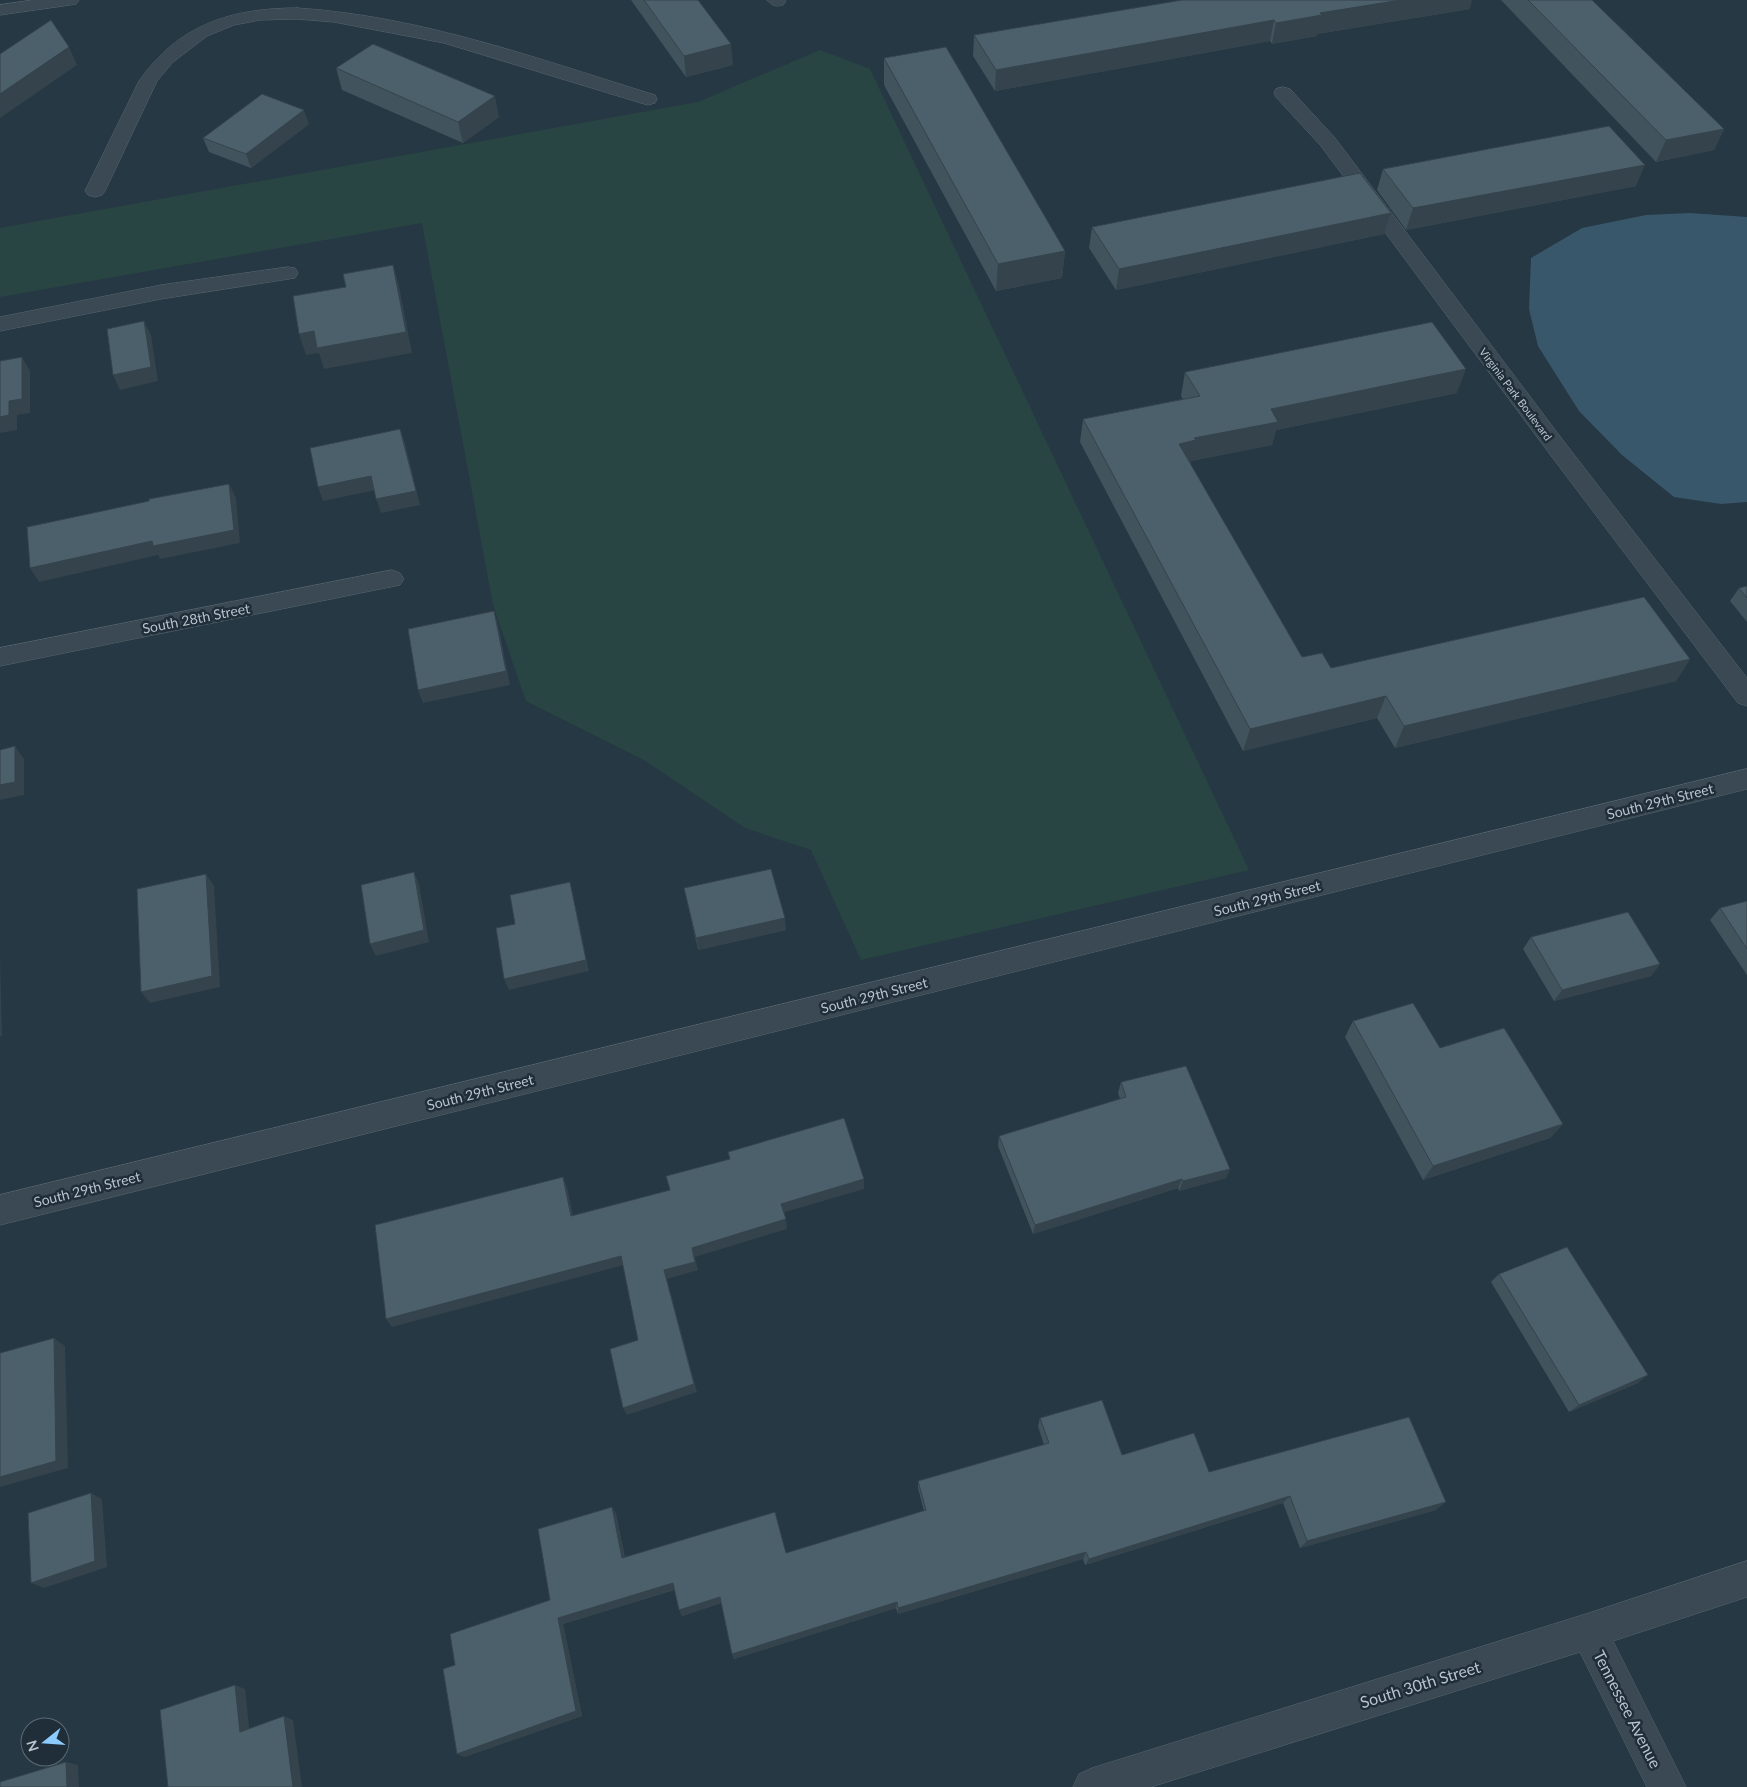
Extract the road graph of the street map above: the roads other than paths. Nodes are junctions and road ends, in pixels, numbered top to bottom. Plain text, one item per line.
1 (70, 0) edge
2 (277, 7) edge
3 (244, 9) edge
4 (0, 10) edge
5 (1284, 94) dead end
6 (648, 99) dead end
7 (95, 191) dead end
8 (288, 272) dead end
9 (0, 324) edge
10 (392, 579) dead end
11 (0, 656) edge
12 (1747, 696) edge
13 (1747, 780) edge
14 (0, 1210) edge
15 (1747, 1579) edge
16 (1589, 1631) junction
17 (1092, 1787) edge
18 (1667, 1787) edge

1 - 4 street
2 - 3 street
2 - 6 street
3 - 7 street
5 - 12 street, Virginia Park Boulevard
8 - 9 street
10 - 11 street, South 28th Street
13 - 14 street, South 29th Street
15 - 16 street, South 30th Street
16 - 17 street, South 30th Street
16 - 18 street, Tennessee Avenue

